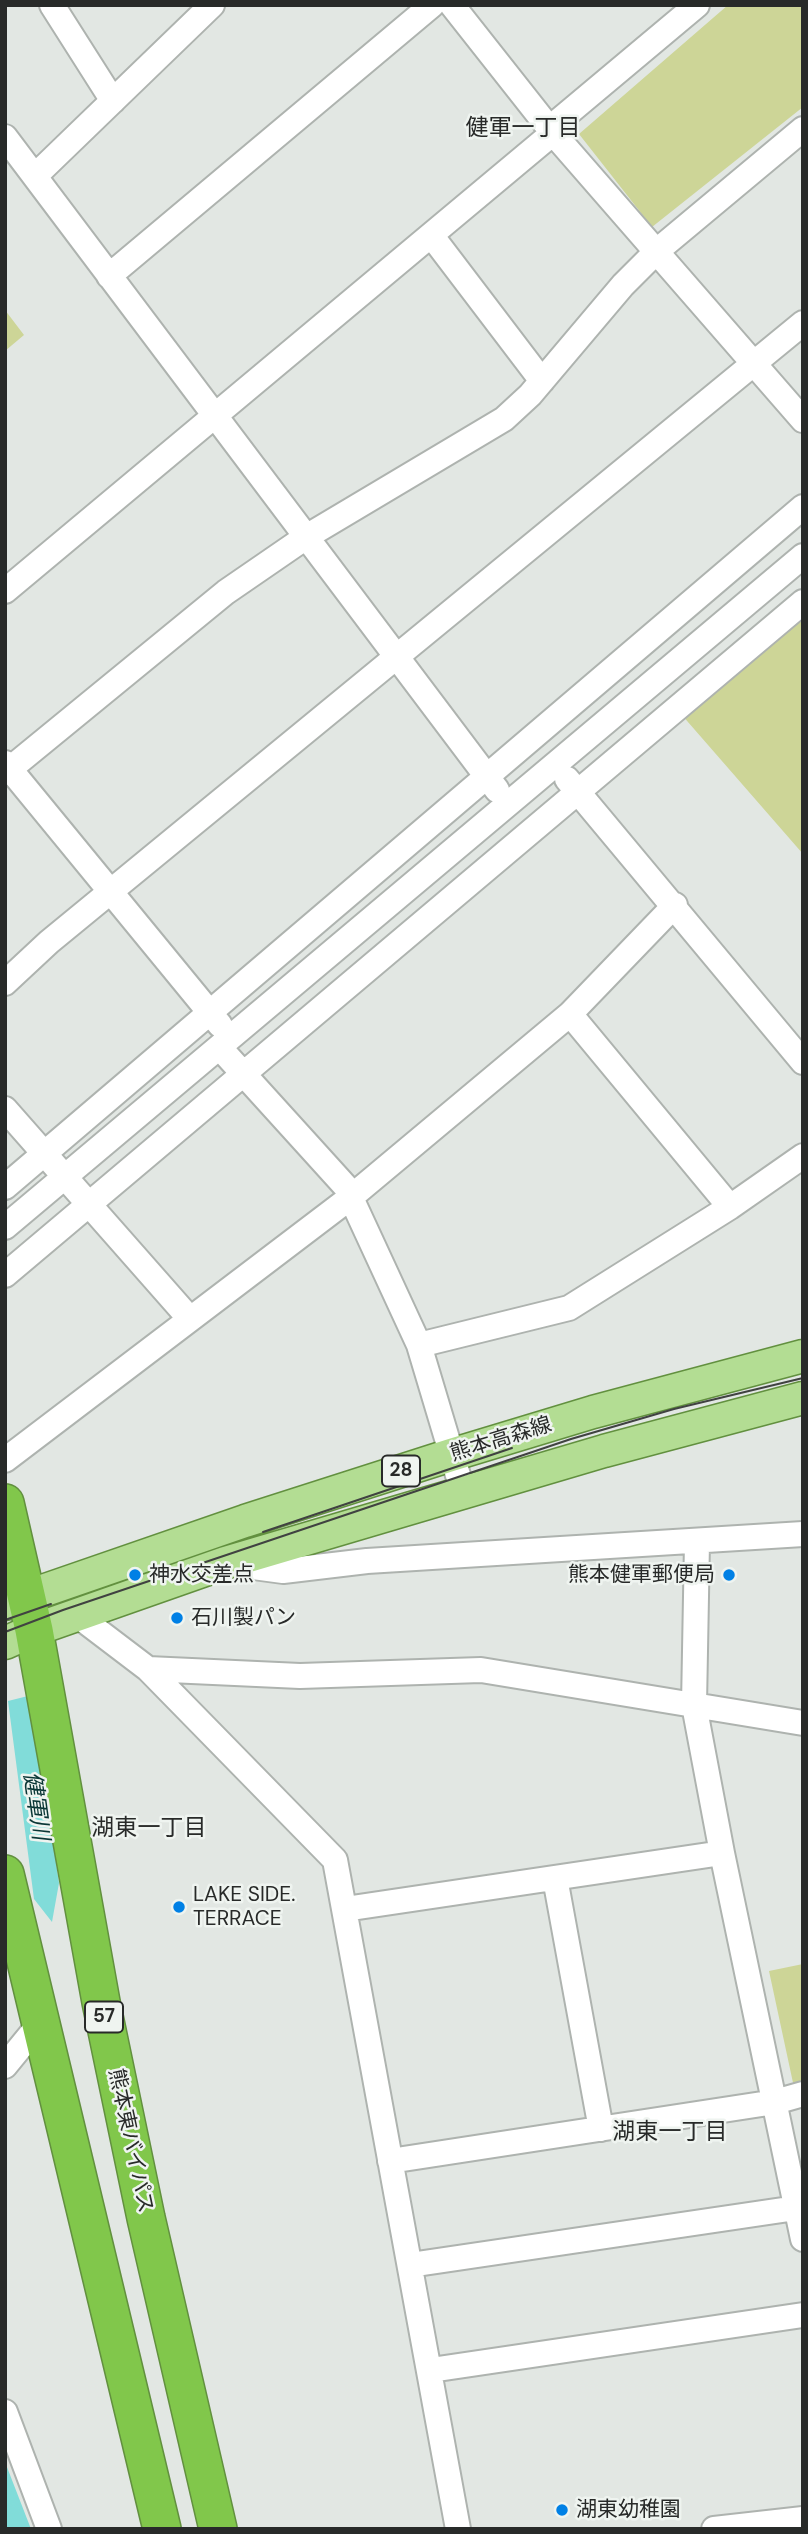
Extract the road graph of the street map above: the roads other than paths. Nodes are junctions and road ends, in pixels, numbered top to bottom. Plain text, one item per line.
1 (52, 5) edge
2 (212, 5) edge
3 (432, 5) edge
4 (452, 5) edge
5 (697, 5) edge
6 (113, 101) junction
7 (803, 129) edge
8 (551, 131) junction
9 (5, 137) edge
10 (35, 176) junction
11 (431, 235) junction
12 (658, 250) junction
13 (109, 276) junction
14 (803, 323) edge
15 (756, 365) junction
16 (542, 381) junction
17 (214, 416) junction
18 (803, 420) edge
19 (803, 507) edge
20 (306, 537) junction
21 (803, 556) edge
22 (5, 591) edge
23 (803, 602) edge
24 (396, 657) junction
25 (555, 766) junction
26 (7, 768) edge
27 (488, 778) junction
28 (578, 792) junction
29 (508, 805) junction
30 (110, 892) junction
31 (675, 905) junction
32 (5, 983) edge
33 (211, 1013) junction
34 (570, 1014) junction
35 (226, 1044) junction
36 (803, 1062) edge
37 (244, 1074) junction
38 (5, 1109) edge
39 (44, 1153) junction
40 (803, 1156) edge
41 (65, 1176) junction
42 (5, 1187) edge
43 (351, 1197) junction
44 (90, 1205) junction
45 (730, 1207) junction
46 (5, 1227) edge
47 (5, 1275) edge
48 (190, 1319) junction
49 (419, 1345) junction
50 (803, 1356) edge
51 (803, 1398) edge
52 (451, 1455) junction
53 (5, 1460) edge
54 (463, 1492) junction
55 (5, 1503) edge
56 (803, 1534) edge
57 (697, 1542) junction
58 (225, 1563) junction
59 (78, 1615) junction
60 (18, 1618) edge
61 (148, 1669) junction
62 (694, 1705) junction
63 (803, 1723) edge
64 (722, 1853) junction
65 (5, 1874) edge
66 (555, 1878) junction
67 (345, 1909) junction
68 (41, 2022) junction
69 (5, 2066) edge
70 (803, 2094) edge
71 (775, 2102) junction
72 (601, 2129) junction
73 (390, 2161) junction
74 (796, 2208) junction
75 (803, 2239) edge
76 (410, 2265) junction
77 (803, 2315) edge
78 (431, 2371) junction
79 (5, 2412) edge
80 (803, 2519) edge
81 (49, 2529) edge
82 (163, 2529) edge
83 (218, 2529) edge
84 (458, 2529) edge
85 (714, 2529) edge

1 - 6 street
2 - 6 street
3 - 13 street
4 - 8 street
5 - 8 street
6 - 10 street
7 - 12 street
8 - 11 street
8 - 12 street
9 - 10 street
10 - 13 street
11 - 16 street
11 - 17 street
12 - 15 street
12 - 16 street
13 - 17 street
14 - 15 street
15 - 18 street
15 - 24 street
16 - 20 street
17 - 20 street
17 - 22 street
19 - 27 street
20 - 24 street
20 - 26 street
21 - 25 street
23 - 28 street
24 - 27 street
24 - 30 street
25 - 28 street
25 - 29 street
26 - 30 street
27 - 29 street
27 - 33 street
28 - 31 street
28 - 37 street
29 - 35 street
30 - 32 street
30 - 33 street
31 - 34 street
31 - 36 street
33 - 35 street
33 - 39 street
34 - 43 street
34 - 45 street
35 - 37 street
35 - 41 street
37 - 43 street
37 - 44 street
38 - 39 street
39 - 41 street
39 - 42 street
40 - 45 street
41 - 44 street
41 - 46 street
43 - 48 street
43 - 49 street
44 - 47 street
44 - 48 street
45 - 49 street
48 - 53 street
49 - 52 street
50 - 52 main road, 熊本高森線 / 28
51 - 54 main road, 熊本高森線 / 28
52 - 54 street
52 - 60 main road, 熊本高森線 / 28
54 - 58 main road, 熊本高森線 / 28
55 - 60 highway, 熊本東バイパス / 57
56 - 57 street
57 - 58 street
57 - 62 street
58 - 59 main road, 熊本高森線 / 28
59 - 60 main road, 熊本高森線 / 28
59 - 61 street
60 - 83 highway, 熊本東バイパス / 57
61 - 62 street
61 - 67 street
62 - 63 street
62 - 64 street
64 - 66 street
64 - 71 street
65 - 68 highway
66 - 67 street
66 - 72 street
67 - 73 street
68 - 69 street
68 - 82 highway
70 - 71 street
71 - 72 street
71 - 74 street
72 - 73 street
73 - 76 street
74 - 75 street
74 - 76 street
76 - 78 street
77 - 78 street
78 - 84 street
79 - 81 street
80 - 85 street

